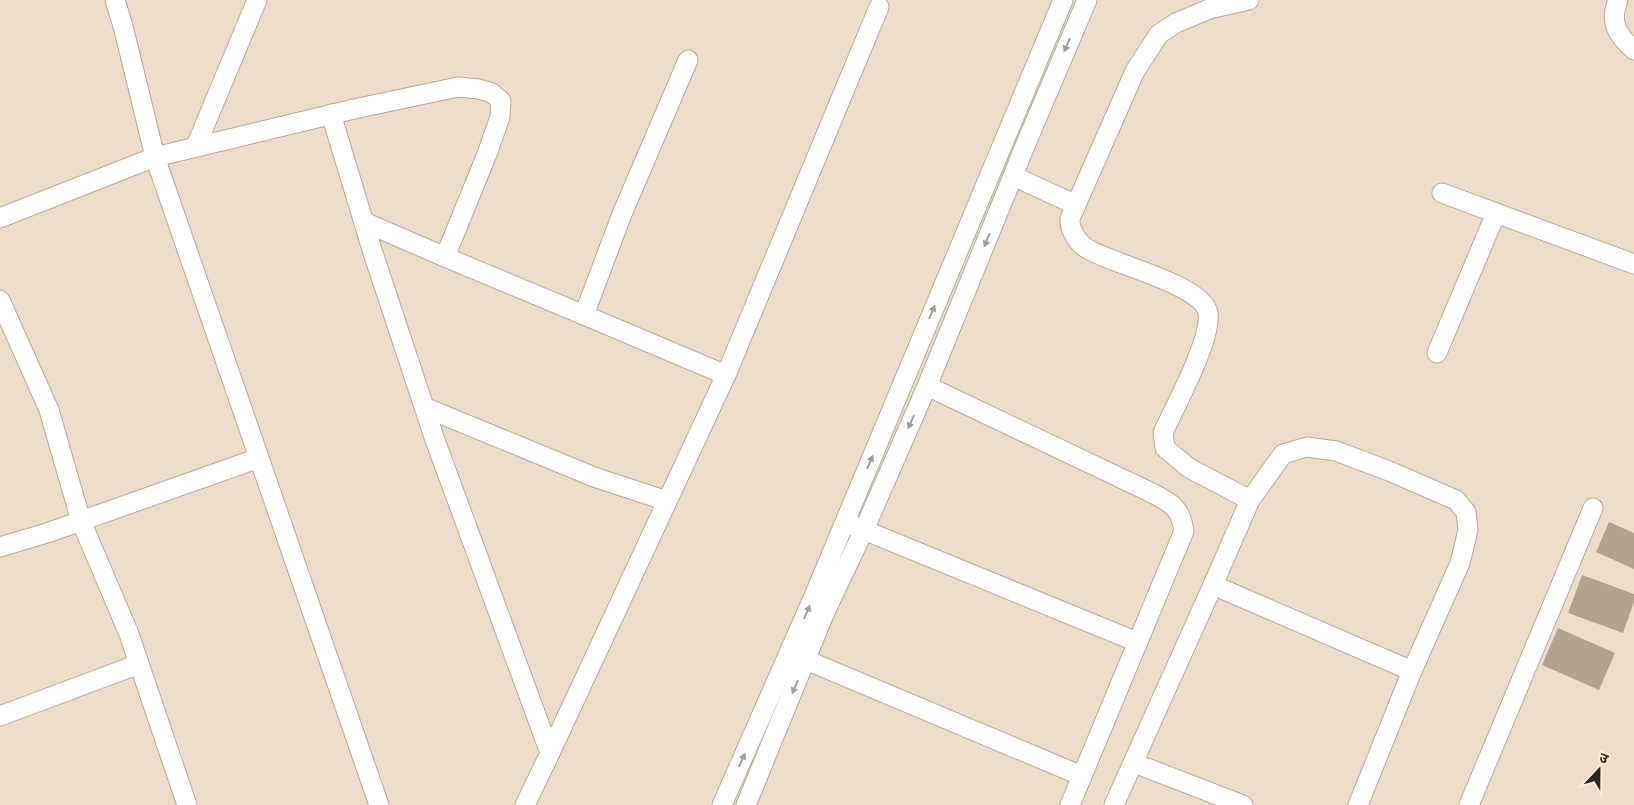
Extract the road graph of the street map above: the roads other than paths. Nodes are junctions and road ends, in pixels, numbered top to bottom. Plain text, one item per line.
1 (115, 0) edge
2 (257, 0) edge
3 (1063, 0) edge
4 (1086, 0) edge
5 (1249, 0) edge
6 (1618, 0) edge
7 (879, 7) dead end
8 (1634, 50) edge
9 (688, 60) dead end
10 (331, 114) junction
11 (196, 146) junction
12 (155, 157) junction
13 (1013, 176) junction
14 (986, 184) junction
15 (1442, 193) dead end
16 (1006, 195) junction
17 (1076, 205) junction
18 (1496, 212) junction
19 (0, 218) edge
20 (364, 222) junction
21 (445, 257) junction
22 (1634, 264) edge
23 (0, 300) edge
24 (584, 314) junction
25 (1437, 353) dead end
26 (726, 375) junction
27 (927, 386) junction
28 (424, 407) junction
29 (259, 458) junction
30 (1250, 500) junction
31 (667, 501) junction
32 (1593, 508) dead end
33 (81, 521) junction
34 (845, 522) junction
35 (864, 530) junction
36 (0, 547) edge
37 (1214, 585) junction
38 (1137, 642) junction
39 (806, 660) junction
40 (139, 664) junction
41 (1412, 671) junction
42 (0, 716) edge
43 (550, 752) junction
44 (1134, 763) junction
45 (1082, 776) junction
46 (724, 801) edge
47 (187, 805) edge
48 (379, 805) edge
49 (525, 805) edge
50 (745, 805) edge
51 (1070, 805) edge
52 (1114, 805) edge
53 (1243, 805) edge
54 (1358, 805) edge
55 (1469, 805) edge

1 - 12 street
2 - 11 street
3 - 14 street
4 -> 13 street
5 - 17 street
6 - 8 street
7 - 26 street
9 - 24 street
10 - 11 street
10 - 20 street
10 - 21 street
11 - 12 street
12 - 19 street
12 - 29 street
13 - 16 street
13 - 17 street
14 - 16 street
34 -> 14 street
15 - 18 street
16 -> 27 street
17 - 30 street
18 - 22 street
18 - 25 street
20 - 21 street
20 - 28 street
21 - 24 street
23 - 33 street
24 - 26 street
26 - 31 street
27 -> 35 street
27 - 38 street
28 - 31 street
28 - 43 street
29 - 33 street
29 - 48 street
30 - 37 street
30 - 41 street
31 - 43 street
32 - 55 street
33 - 36 street
33 - 40 street
34 - 35 street
46 -> 34 street
35 - 38 street
35 - 39 street
37 - 41 street
37 - 44 street
38 - 45 street
39 - 45 street
39 -> 50 street
40 - 42 street
40 - 47 street
41 - 54 street
43 - 49 street
44 - 52 street
44 - 53 street
45 - 51 street
46 - 50 street

